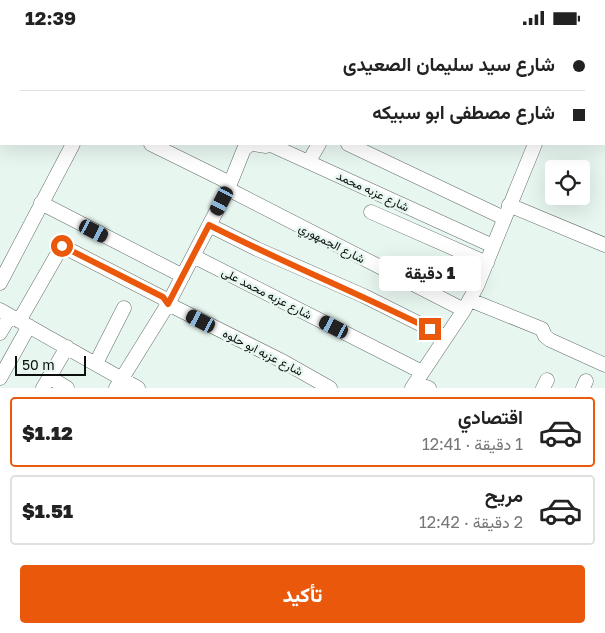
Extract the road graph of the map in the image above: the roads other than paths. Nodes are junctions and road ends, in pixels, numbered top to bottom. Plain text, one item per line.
1 (72, 145) edge
2 (153, 145) edge
3 (250, 145) edge
4 (257, 145) edge
5 (271, 145) edge
6 (271, 145) edge
7 (318, 145) edge
8 (350, 145) edge
9 (535, 145) edge
10 (309, 161) junction
11 (229, 186) junction
12 (42, 203) junction
13 (507, 211) junction
14 (371, 212) dead end
15 (209, 225) junction
16 (605, 245) edge
17 (493, 246) junction
18 (193, 256) junction
19 (487, 263) junction
20 (183, 276) junction
21 (0, 283) edge
22 (168, 304) junction
23 (467, 305) junction
24 (124, 308) dead end
25 (14, 318) edge
26 (0, 333) edge
27 (446, 337) junction
28 (67, 347) junction
29 (96, 363) junction
30 (605, 365) edge
31 (0, 378) edge
32 (416, 381) edge
33 (46, 383) edge
34 (119, 383) edge
35 (68, 388) edge
36 (138, 388) edge
37 (330, 388) edge
38 (429, 388) edge

1 - 12 street
2 - 11 street, شارع الجمهوري
3 - 11 street, شارع عزبه محمد
4 - 5 street, شارع عزبه محمد
6 - 10 street, شارع عزبه محمد
7 - 10 street
8 - 13 street
9 - 13 street
10 - 17 street, شارع عزبه محمد
11 - 15 street, شارع عزبه محمد
11 - 23 street, شارع الجمهوري
12 - 20 street
12 - 21 street
13 - 16 street
13 - 17 street
14 - 19 street
15 - 18 street, شارع عزبه محمد
15 - 27 street
17 - 19 street
18 - 20 street, شارع عزبه محمد
18 - 32 street, شارع عزبه محمد على
19 - 23 street
20 - 22 street, شارع عزبه محمد
22 - 25 street, شارع عزبه ابو حلوه
22 - 34 street, شارع عزبه محمد
22 - 37 street, شارع عزبه ابو حلوه
23 - 27 street
23 - 30 street, شارع الجمهوري
24 - 29 street
25 - 26 street
25 - 28 street
25 - 31 street
27 - 32 street
28 - 29 street
28 - 33 street
29 - 34 street
32 - 38 street, شارع عزبه محمد على
33 - 35 street
34 - 36 street

